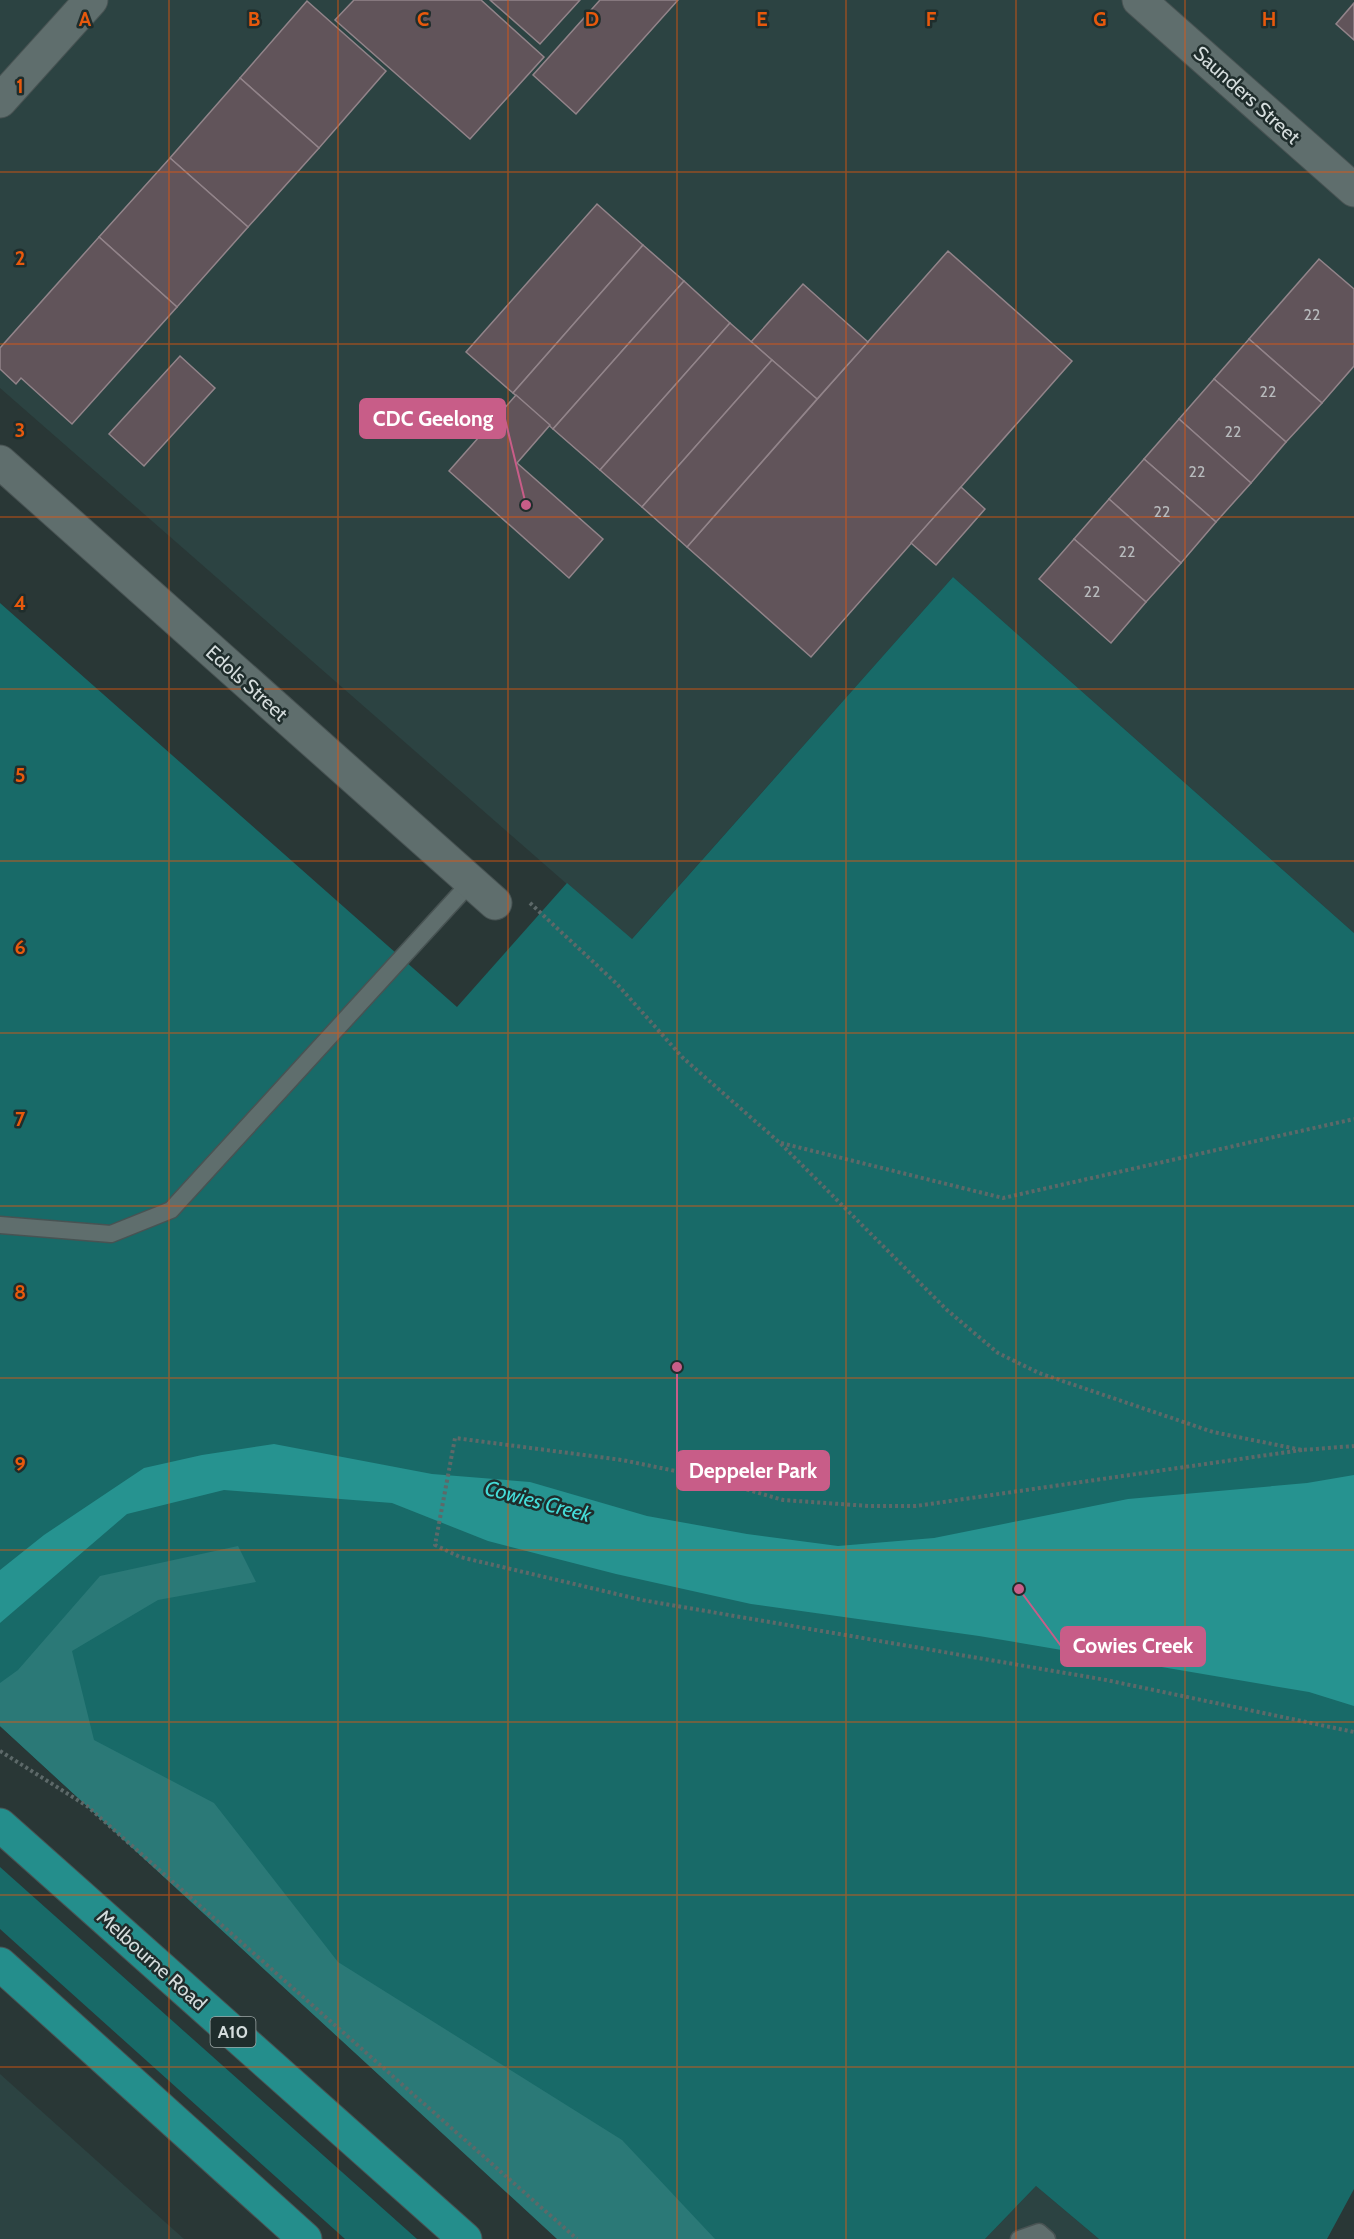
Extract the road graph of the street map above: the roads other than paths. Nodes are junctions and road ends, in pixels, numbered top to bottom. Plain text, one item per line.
1 (91, 0) edge
2 (1139, 0) edge
3 (0, 101) edge
4 (1354, 190) edge
5 (0, 462) edge
6 (471, 882) junction
7 (495, 903) dead end
8 (0, 1225) edge
9 (0, 1825) edge
10 (0, 1964) edge
11 (305, 2239) edge
12 (465, 2239) edge
13 (1019, 2239) edge
14 (1047, 2239) edge

1 - 3 street
2 - 4 street, Saunders Street
5 - 6 street, Edols Street
6 - 7 street, Edols Street
6 - 8 lane
9 - 12 highway, Melbourne Road / A10
10 - 11 highway
13 - 14 lane

